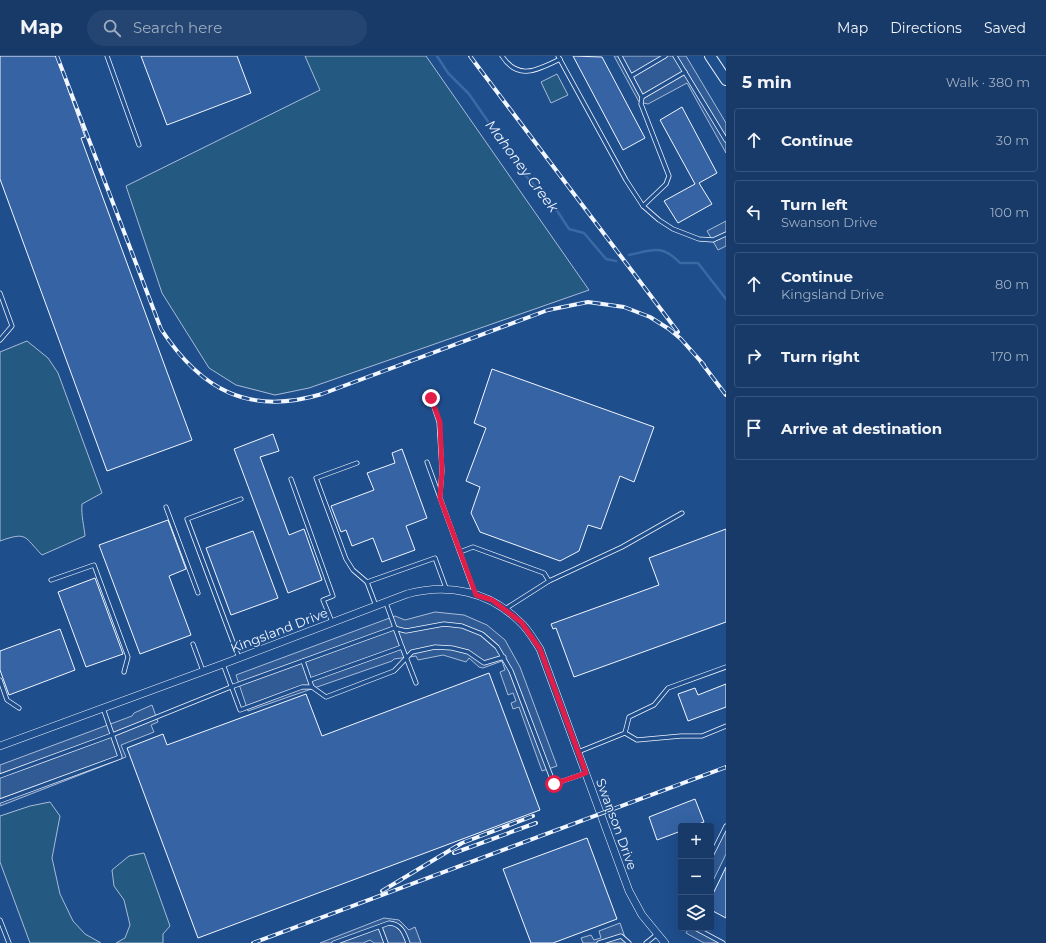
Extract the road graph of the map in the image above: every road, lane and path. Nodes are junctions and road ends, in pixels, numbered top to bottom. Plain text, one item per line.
1 (107, 56) edge
2 (502, 56) edge
3 (620, 56) edge
4 (665, 56) edge
5 (674, 56) edge
6 (710, 56) edge
7 (559, 58) edge
8 (685, 72) junction
9 (631, 76) junction
10 (726, 80) edge
11 (642, 97) junction
12 (726, 140) edge
13 (139, 145) dead end
14 (643, 206) junction
15 (726, 234) edge
16 (0, 293) edge
17 (0, 340) edge
18 (431, 398) dead end
19 (427, 462) dead end
20 (357, 463) dead end
21 (291, 479) dead end
22 (440, 498) junction
23 (241, 499) dead end
24 (166, 507) dead end
25 (682, 512) dead end
26 (460, 552) junction
27 (51, 580) dead end
28 (549, 581) junction
29 (367, 582) junction
30 (446, 588) junction
31 (198, 593) dead end
32 (476, 595) junction
33 (385, 602) junction
34 (376, 606) junction
35 (504, 609) junction
36 (332, 622) junction
37 (394, 628) junction
38 (193, 644) dead end
39 (402, 647) junction
40 (406, 657) junction
41 (238, 658) junction
42 (504, 658) junction
43 (303, 661) junction
44 (545, 661) joint
45 (223, 664) junction
46 (726, 667) edge
47 (203, 671) junction
48 (124, 672) dead end
49 (0, 680) edge
50 (310, 680) junction
51 (416, 683) dead end
52 (231, 687) junction
53 (312, 687) junction
54 (102, 707) junction
55 (20, 708) dead end
56 (726, 726) edge
57 (625, 733) junction
58 (112, 735) junction
59 (0, 746) edge
60 (578, 752) junction
61 (586, 773) junction
62 (0, 776) edge
63 (0, 802) edge
64 (726, 826) edge
65 (714, 850) edge
66 (0, 920) edge
67 (380, 927) junction
68 (701, 931) edge
69 (656, 935) junction
70 (9, 943) edge
71 (334, 943) edge
72 (386, 943) edge
73 (408, 943) edge
74 (599, 943) edge
75 (629, 943) edge
76 (646, 943) edge
77 (665, 943) edge
78 (723, 943) edge

1 - 13 lane
2 - 7 lane
3 - 9 lane
4 - 9 lane
5 - 8 lane
6 - 10 street
7 - 14 lane
8 - 11 lane
8 - 12 lane
9 - 11 lane
11 - 14 lane
14 - 15 lane
16 - 17 lane
18 - 22 lane
19 - 22 lane
20 - 29 lane
21 - 36 lane
22 - 26 lane
23 - 41 lane
24 - 31 lane
25 - 28 lane
26 - 28 lane
26 - 32 lane
27 - 48 lane
28 - 35 lane
29 - 30 lane
29 - 34 lane
30 - 32 street, Kingsland Drive
30 - 33 street, Kingsland Drive
32 - 35 street, Kingsland Drive
33 - 34 street, Kingsland Drive
33 - 37 lane
34 - 36 street, Kingsland Drive
35 - 44 street, Kingsland Drive
36 - 41 street, Kingsland Drive
37 - 39 lane
37 - 42 lane
37 - 43 lane
38 - 47 lane
39 - 40 lane
39 - 50 lane
40 - 42 lane
40 - 51 lane
40 - 53 lane
41 - 45 street, Kingsland Drive
42 - 61 lane
43 - 50 lane
43 - 52 lane
44 - 60 street, Swanson Drive
45 - 47 street, Kingsland Drive
45 - 52 lane
46 - 57 lane
47 - 54 street, Kingsland Drive
49 - 55 lane
50 - 53 lane
52 - 53 lane
52 - 58 lane
54 - 58 lane
54 - 59 street, Kingsland Drive
56 - 57 lane
57 - 60 lane
58 - 62 lane
58 - 63 lane
60 - 61 street, Swanson Drive
61 - 69 street, Swanson Drive
64 - 65 lane
66 - 70 lane
67 - 71 lane
67 - 72 lane
67 - 73 lane
68 - 78 lane
69 - 76 lane
69 - 77 street, Swanson Drive
74 - 75 lane

